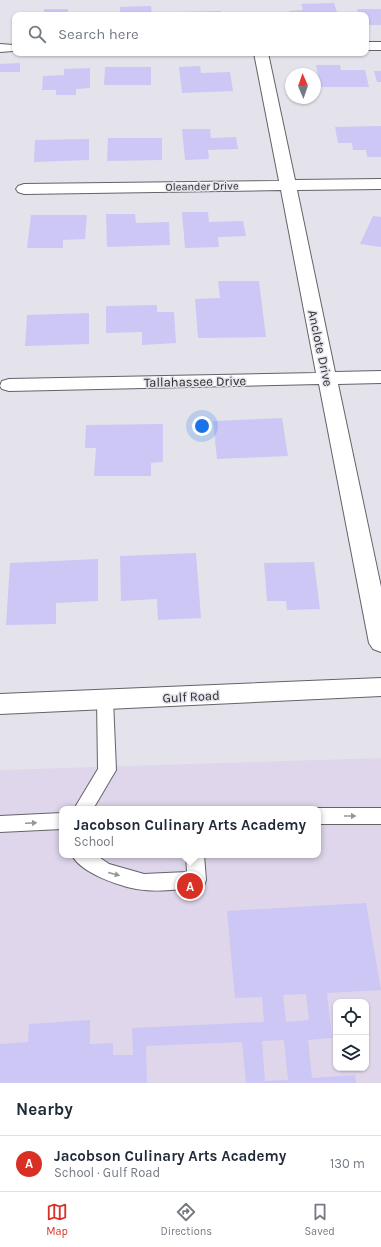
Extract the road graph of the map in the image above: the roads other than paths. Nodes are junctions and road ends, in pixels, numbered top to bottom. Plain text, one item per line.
1 (369, 46) edge
2 (381, 46) edge
3 (263, 56) edge
4 (381, 184) edge
5 (287, 185) junction
6 (24, 189) dead end
7 (381, 377) edge
8 (327, 379) junction
9 (9, 385) dead end
10 (381, 643) edge
11 (381, 688) edge
12 (105, 700) junction
13 (0, 704) edge
14 (85, 806) edge
15 (321, 816) edge
16 (381, 816) edge
17 (59, 821) edge
18 (0, 824) edge
19 (85, 858) edge
20 (195, 858) edge

1 - 2 street
3 - 5 street, Anclote Drive
4 - 5 street, Oleander Drive
5 - 6 street, Oleander Drive
5 - 8 street, Anclote Drive
7 - 8 street, Tallahassee Drive
8 - 9 street, Tallahassee Drive
8 - 10 street, Anclote Drive
11 - 12 street, Gulf Road
12 - 13 street, Gulf Road
12 - 14 lane
15 -> 16 lane
18 -> 17 lane
19 -> 20 lane

